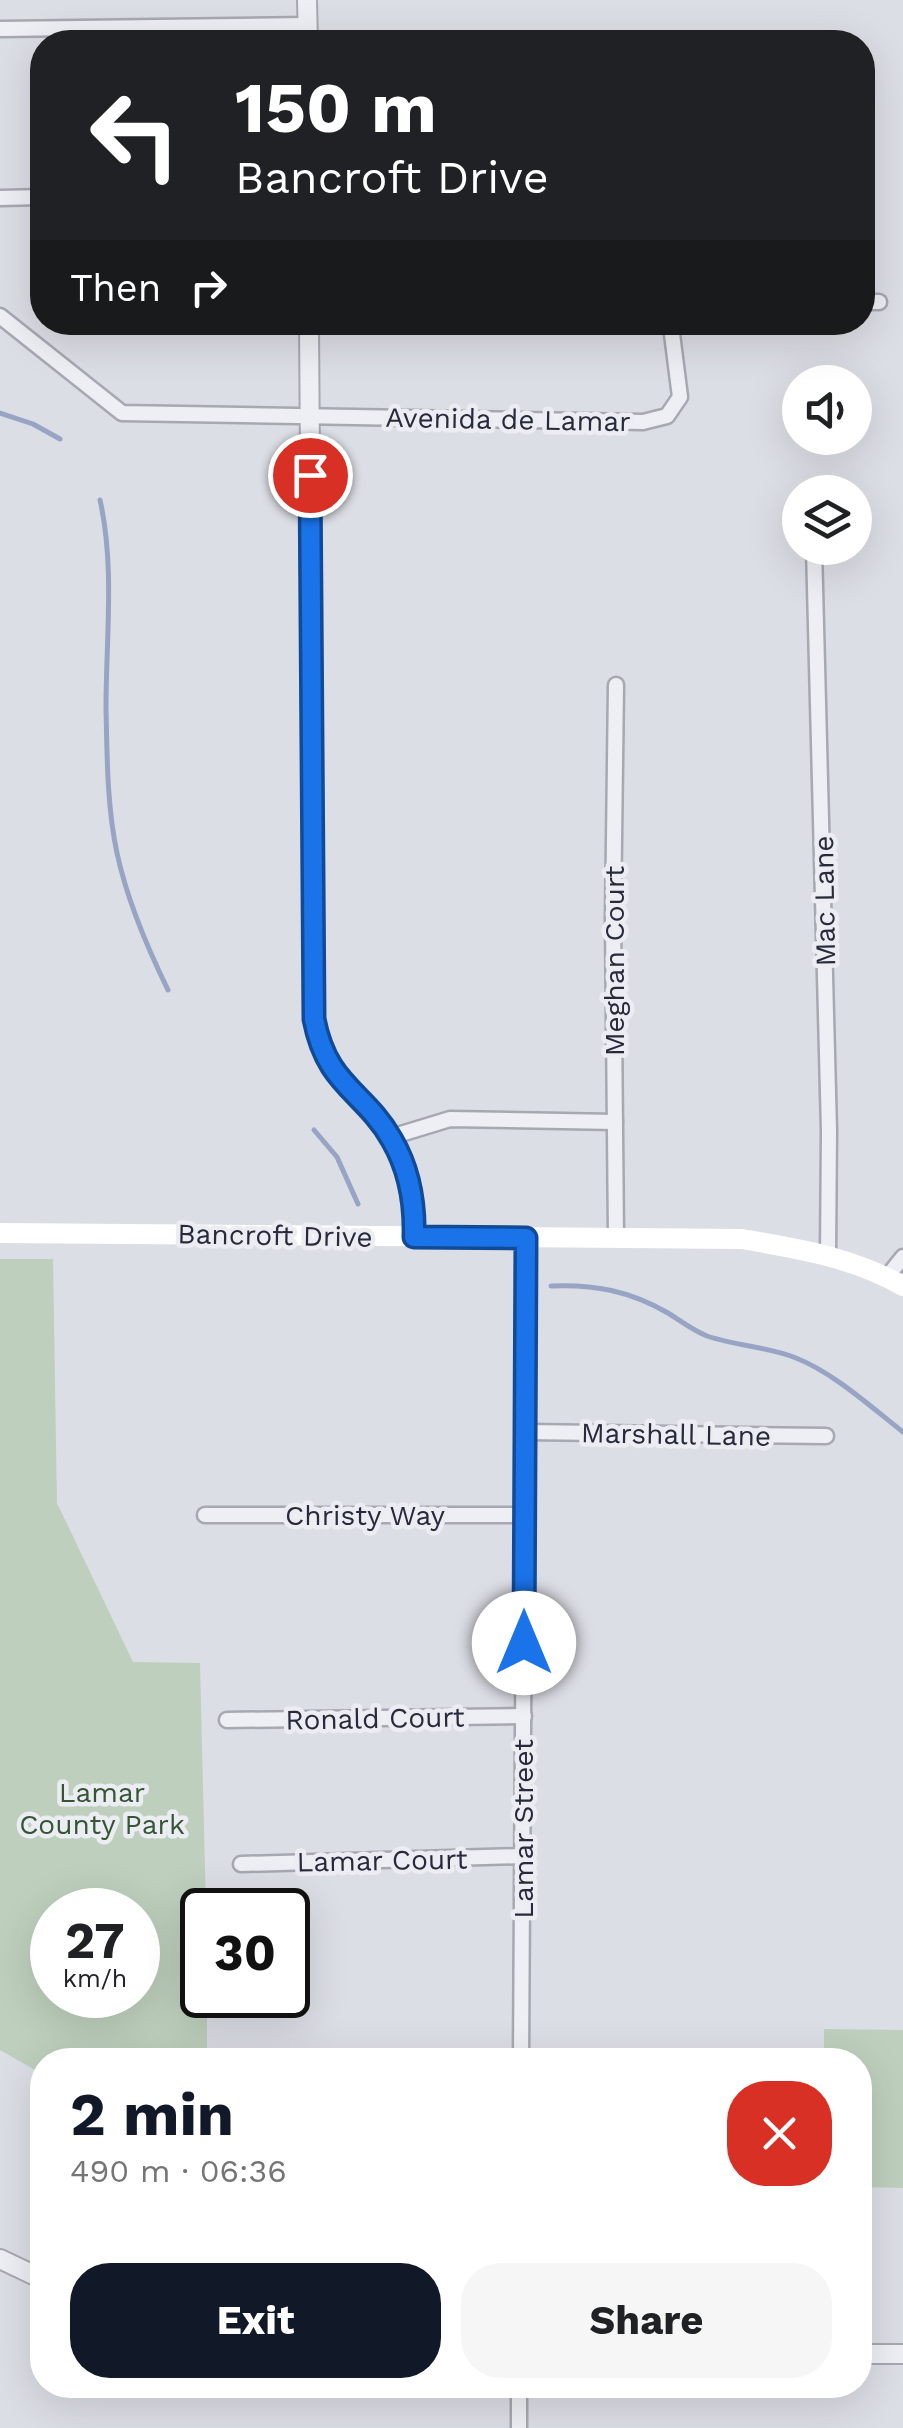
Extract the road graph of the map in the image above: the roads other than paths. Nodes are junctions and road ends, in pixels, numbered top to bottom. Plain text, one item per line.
1 (308, 0) edge
2 (0, 29) edge
3 (62, 30) edge
4 (308, 30) edge
5 (30, 197) edge
6 (0, 198) edge
7 (875, 302) edge
8 (879, 302) dead end
9 (0, 316) edge
10 (310, 335) edge
11 (672, 335) edge
12 (310, 415) junction
13 (814, 565) edge
14 (616, 685) dead end
15 (615, 1122) junction
16 (391, 1137) junction
17 (0, 1233) edge
18 (414, 1237) junction
19 (526, 1238) junction
20 (616, 1238) junction
21 (828, 1254) junction
22 (903, 1257) edge
23 (895, 1281) edge
24 (526, 1432) junction
25 (826, 1436) dead end
26 (205, 1516) dead end
27 (525, 1516) junction
28 (524, 1716) junction
29 (226, 1720) dead end
30 (523, 1856) junction
31 (241, 1864) dead end
32 (521, 2048) edge
33 (0, 2259) edge
34 (30, 2273) edge
35 (872, 2354) edge
36 (903, 2354) edge
37 (518, 2398) edge
38 (519, 2428) edge

1 - 4 street
2 - 3 street
5 - 6 street
7 - 8 street
9 - 12 street
10 - 12 street
11 - 12 street, Avenida de Lamar
12 - 16 street
13 - 21 street, Mac Lane
14 - 15 street, Meghan Court
15 - 16 street
15 - 20 street, Meghan Court
16 - 18 street
17 - 18 main road, Bancroft Drive
18 - 19 main road, Bancroft Drive
19 - 20 main road, Bancroft Drive
19 - 24 street, Lamar Street
20 - 21 main road, Bancroft Drive
21 - 23 main road, Bancroft Drive
22 - 23 street
24 - 25 street, Marshall Lane
24 - 27 street, Lamar Street
26 - 27 street, Christy Way
27 - 28 street, Lamar Street
28 - 29 street, Ronald Court
28 - 30 street, Lamar Street
30 - 31 street, Lamar Court
30 - 32 street, Lamar Street
33 - 34 street
35 - 36 street
37 - 38 street

